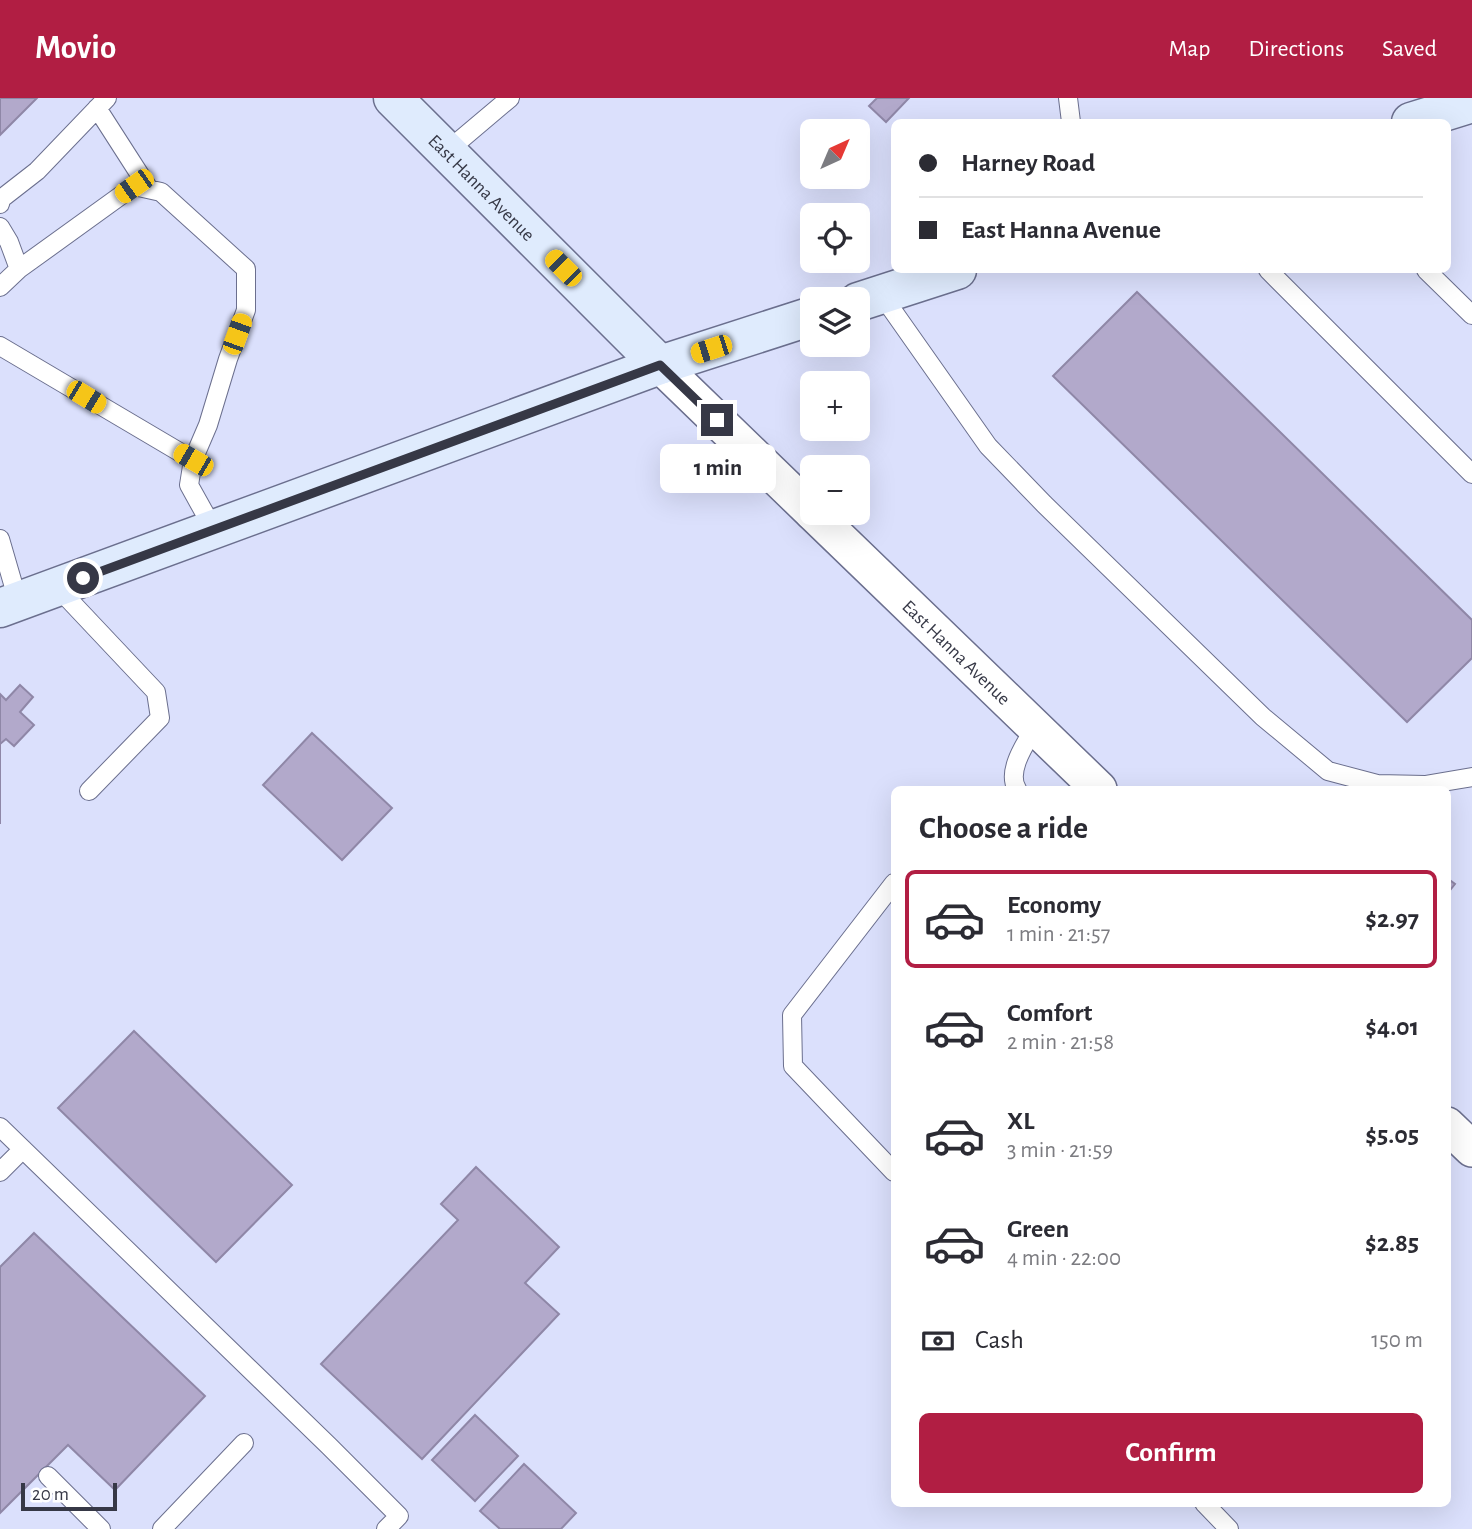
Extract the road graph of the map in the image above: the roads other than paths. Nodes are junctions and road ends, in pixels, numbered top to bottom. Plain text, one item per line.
1 (393, 98) edge
2 (510, 98) edge
3 (1068, 98) edge
4 (102, 103) edge
5 (1472, 103) edge
6 (1071, 119) edge
7 (1421, 119) edge
8 (446, 152) junction
9 (149, 189) junction
10 (0, 204) edge
11 (0, 227) edge
12 (19, 269) junction
13 (948, 273) edge
14 (1271, 273) edge
15 (1429, 273) edge
16 (0, 287) edge
17 (870, 298) edge
18 (870, 299) edge
19 (1472, 315) edge
20 (800, 320) edge
21 (0, 346) edge
22 (660, 365) junction
23 (193, 460) junction
24 (1472, 474) edge
25 (800, 500) edge
26 (826, 525) edge
27 (214, 530) junction
28 (0, 539) edge
29 (57, 587) junction
30 (9, 605) edge
31 (1035, 727) junction
32 (1472, 777) edge
33 (1010, 786) edge
34 (1096, 786) edge
35 (89, 790) dead end
36 (891, 887) edge
37 (0, 1126) edge
38 (1451, 1129) edge
39 (23, 1149) junction
40 (1472, 1149) edge
41 (891, 1169) edge
42 (0, 1172) edge
43 (244, 1443) dead end
44 (48, 1476) dead end
45 (1208, 1507) edge
46 (101, 1529) edge
47 (162, 1529) edge
48 (386, 1529) edge
49 (1228, 1529) edge

1 - 8 street, East Hanna Avenue
2 - 8 lane
3 - 6 lane
4 - 9 lane
4 - 10 lane
5 - 7 street
8 - 22 street, East Hanna Avenue
9 - 12 lane
9 - 23 lane
11 - 12 lane
12 - 16 lane
13 - 17 street
14 - 24 lane
15 - 19 lane
18 - 32 lane
20 - 22 street
21 - 23 lane
22 - 25 street, East Hanna Avenue
22 - 27 street
23 - 27 lane
26 - 31 street, East Hanna Avenue
27 - 29 street
28 - 30 lane
29 - 30 street
29 - 35 lane
31 - 33 lane
31 - 34 street, East Hanna Avenue
36 - 41 lane
37 - 39 lane
38 - 40 street
39 - 42 lane
39 - 48 lane
43 - 47 lane
44 - 46 lane
45 - 49 lane

